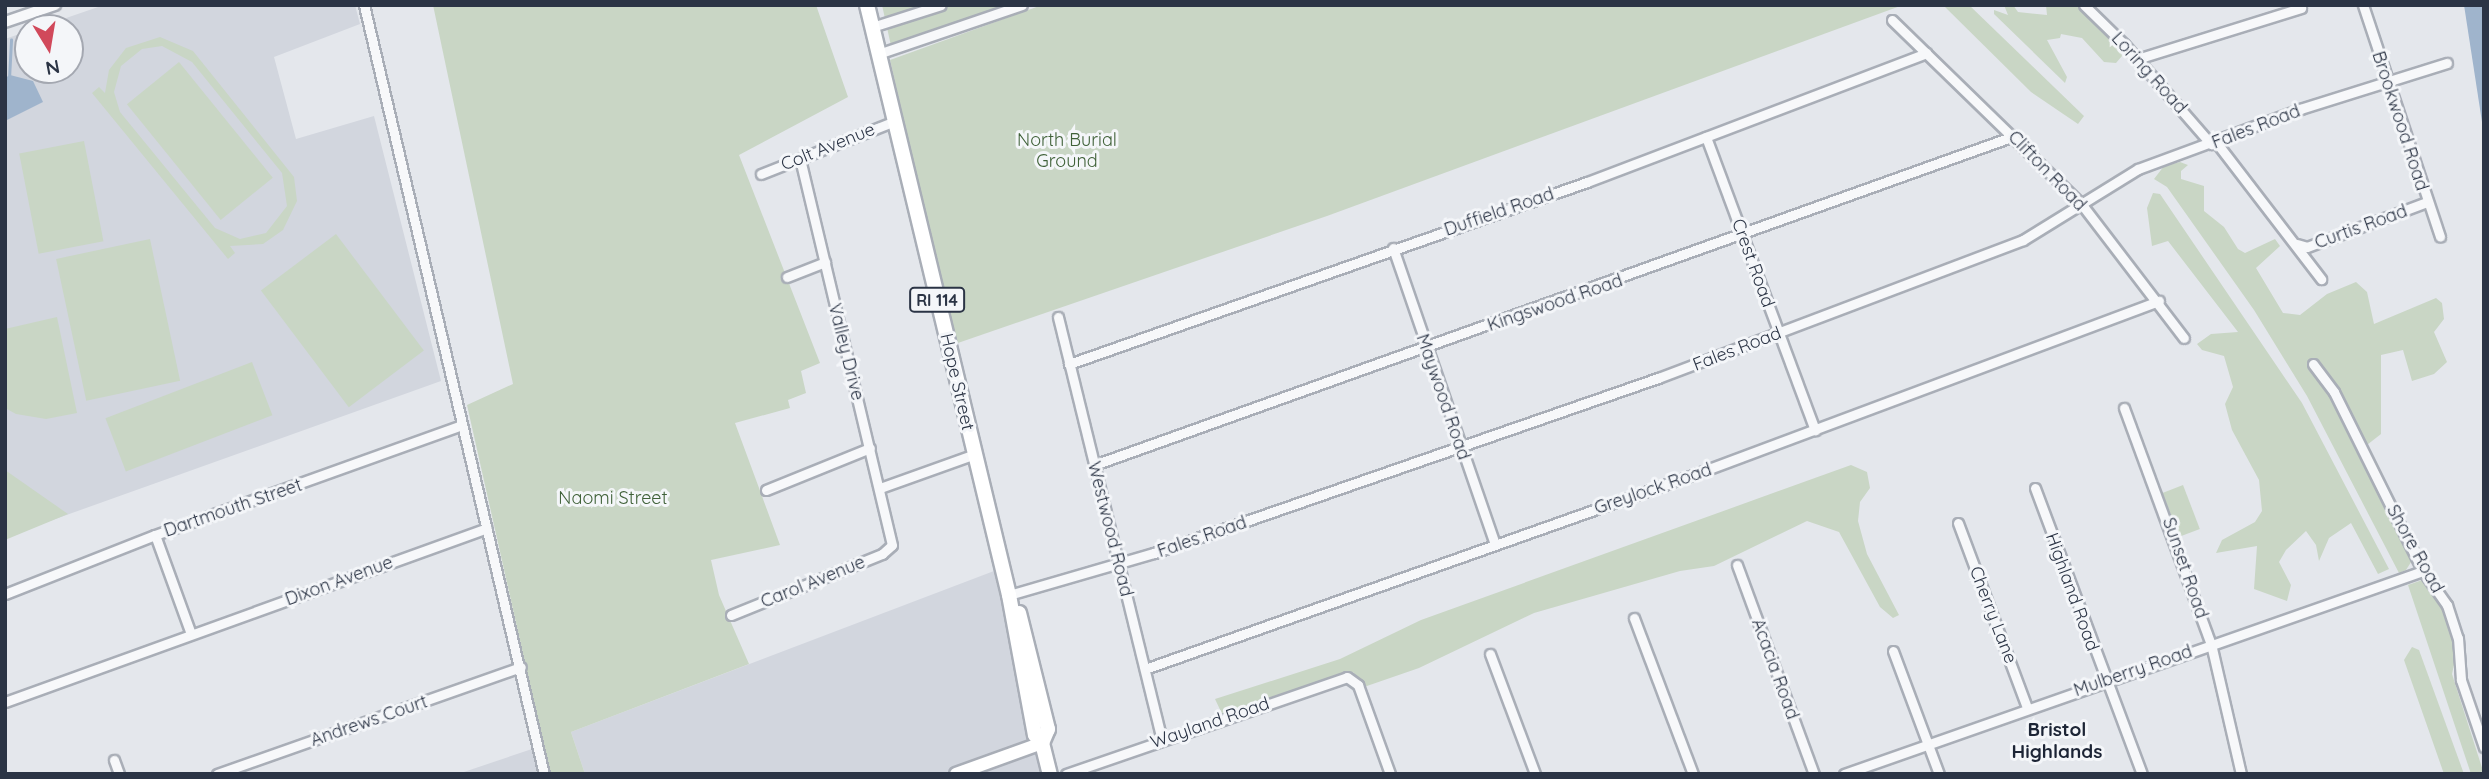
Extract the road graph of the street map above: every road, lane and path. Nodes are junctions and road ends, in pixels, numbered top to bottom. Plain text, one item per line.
1 (55, 5) edge
2 (364, 5) edge
3 (867, 5) edge
4 (941, 5) edge
5 (1022, 5) edge
6 (2084, 5) edge
7 (2363, 5) edge
8 (2301, 8) dead end
9 (1892, 20) dead end
10 (5, 22) edge
11 (872, 27) junction
12 (1926, 53) junction
13 (878, 54) junction
14 (2137, 59) junction
15 (2447, 63) dead end
16 (2387, 81) junction
17 (895, 121) junction
18 (2014, 136) junction
19 (1706, 137) junction
20 (2214, 143) junction
21 (800, 160) junction
22 (761, 174) dead end
23 (2427, 202) junction
24 (2083, 206) junction
25 (1743, 235) junction
26 (2440, 237) dead end
27 (2296, 244) junction
28 (1393, 248) junction
29 (825, 262) junction
30 (787, 277) dead end
31 (2320, 279) dead end
32 (2158, 301) junction
33 (1058, 317) dead end
34 (1779, 333) junction
35 (2184, 338) dead end
36 (1426, 348) junction
37 (1069, 364) junction
38 (2313, 364) dead end
39 (2124, 408) dead end
40 (462, 425) junction
41 (1815, 430) junction
42 (1460, 447) junction
43 (870, 448) junction
44 (975, 454) junction
45 (1094, 464) junction
46 (880, 488) junction
47 (2035, 488) dead end
48 (766, 490) dead end
49 (1958, 523) dead end
50 (486, 528) junction
51 (155, 535) junction
52 (1495, 544) junction
53 (892, 545) joint
54 (1119, 565) junction
55 (1737, 565) dead end
56 (2423, 571) junction
57 (5, 594) edge
58 (1009, 595) junction
59 (732, 615) dead end
60 (1634, 618) dead end
61 (191, 634) junction
62 (2211, 644) junction
63 (1893, 651) dead end
64 (1490, 654) dead end
65 (521, 667) junction
66 (1145, 669) junction
67 (2105, 680) junction
68 (5, 702) edge
69 (2027, 708) junction
70 (1162, 740) junction
71 (1042, 743) junction
72 (1928, 743) junction
73 (2484, 747) edge
74 (114, 760) dead end
75 (119, 774) edge
76 (217, 774) edge
77 (544, 774) edge
78 (956, 774) edge
79 (1050, 774) edge
80 (1066, 774) edge
81 (1390, 774) edge
82 (1535, 774) edge
83 (1693, 774) edge
84 (1814, 774) edge
85 (1844, 774) edge
86 (1939, 774) edge
87 (2142, 774) edge
88 (2241, 774) edge

1 - 10 street
2 - 40 street
3 - 11 main road, Hope Street / RI 114
4 - 11 street
5 - 13 street
6 - 14 street, Loring Road
7 - 16 street, Brookwood Road
8 - 14 street
9 - 12 street, Clifton Road
11 - 13 main road, Hope Street / RI 114
12 - 18 street, Clifton Road
12 - 19 street, Duffield Road
13 - 17 main road, Hope Street / RI 114
14 - 20 street, Loring Road
15 - 16 street, Fales Road
16 - 20 street, Fales Road
16 - 23 street, Brookwood Road
17 - 21 street, Colt Avenue
17 - 44 main road, Hope Street / RI 114
18 - 24 street, Clifton Road
18 - 25 street, Kingswood Road
19 - 25 street, Crest Road
19 - 28 street, Duffield Road
20 - 24 street, Fales Road
20 - 27 street, Loring Road
21 - 22 street, Colt Avenue
21 - 29 street, Valley Drive
23 - 26 street, Brookwood Road
23 - 27 street, Curtis Road
24 - 32 street, Clifton Road
24 - 34 street, Fales Road
25 - 34 street, Crest Road
25 - 36 street, Kingswood Road
27 - 31 street, Loring Road
28 - 36 street, Maywood Road
28 - 37 street, Duffield Road
29 - 30 street
29 - 43 street, Valley Drive
32 - 35 street, Clifton Road
32 - 41 street, Greylock Road
33 - 37 street, Westwood Road
34 - 41 street, Crest Road
34 - 42 street, Fales Road
36 - 42 street, Maywood Road
36 - 45 street, Kingswood Road
37 - 45 street, Westwood Road
38 - 56 street, Shore Road
39 - 62 street, Sunset Road
40 - 50 street
40 - 51 street, Dartmouth Street
41 - 52 street, Greylock Road
42 - 52 street, Maywood Road
42 - 54 street, Fales Road
43 - 46 street, Valley Drive
43 - 48 street
44 - 46 street
44 - 58 main road, Hope Street / RI 114
45 - 54 street, Westwood Road
46 - 53 street, Valley Drive
47 - 67 street, Highland Road
49 - 69 street, Cherry Lane
50 - 61 street, Dixon Avenue
50 - 65 street
51 - 57 street, Dartmouth Street
51 - 61 street
52 - 66 street, Greylock Road
53 - 59 street, Carol Avenue
54 - 58 street, Fales Road
54 - 66 street, Westwood Road
55 - 84 street, Acacia Road
56 - 62 street, Mulberry Road
56 - 73 street, Shore Road
58 - 71 main road, Hope Street / RI 114
60 - 83 street
61 - 68 street, Dixon Avenue
62 - 67 street, Mulberry Road
62 - 88 street, Sunset Road
63 - 72 street
64 - 82 street
65 - 76 street, Andrews Court
65 - 77 street
66 - 70 street, Westwood Road
67 - 69 street, Mulberry Road
67 - 87 street, Highland Road
69 - 72 street, Mulberry Road
70 - 80 street, Wayland Road
70 - 81 street, Wayland Road
71 - 78 main road
71 - 79 main road, Hope Street / RI 114
72 - 85 street, Mulberry Road
72 - 86 street
74 - 75 street

